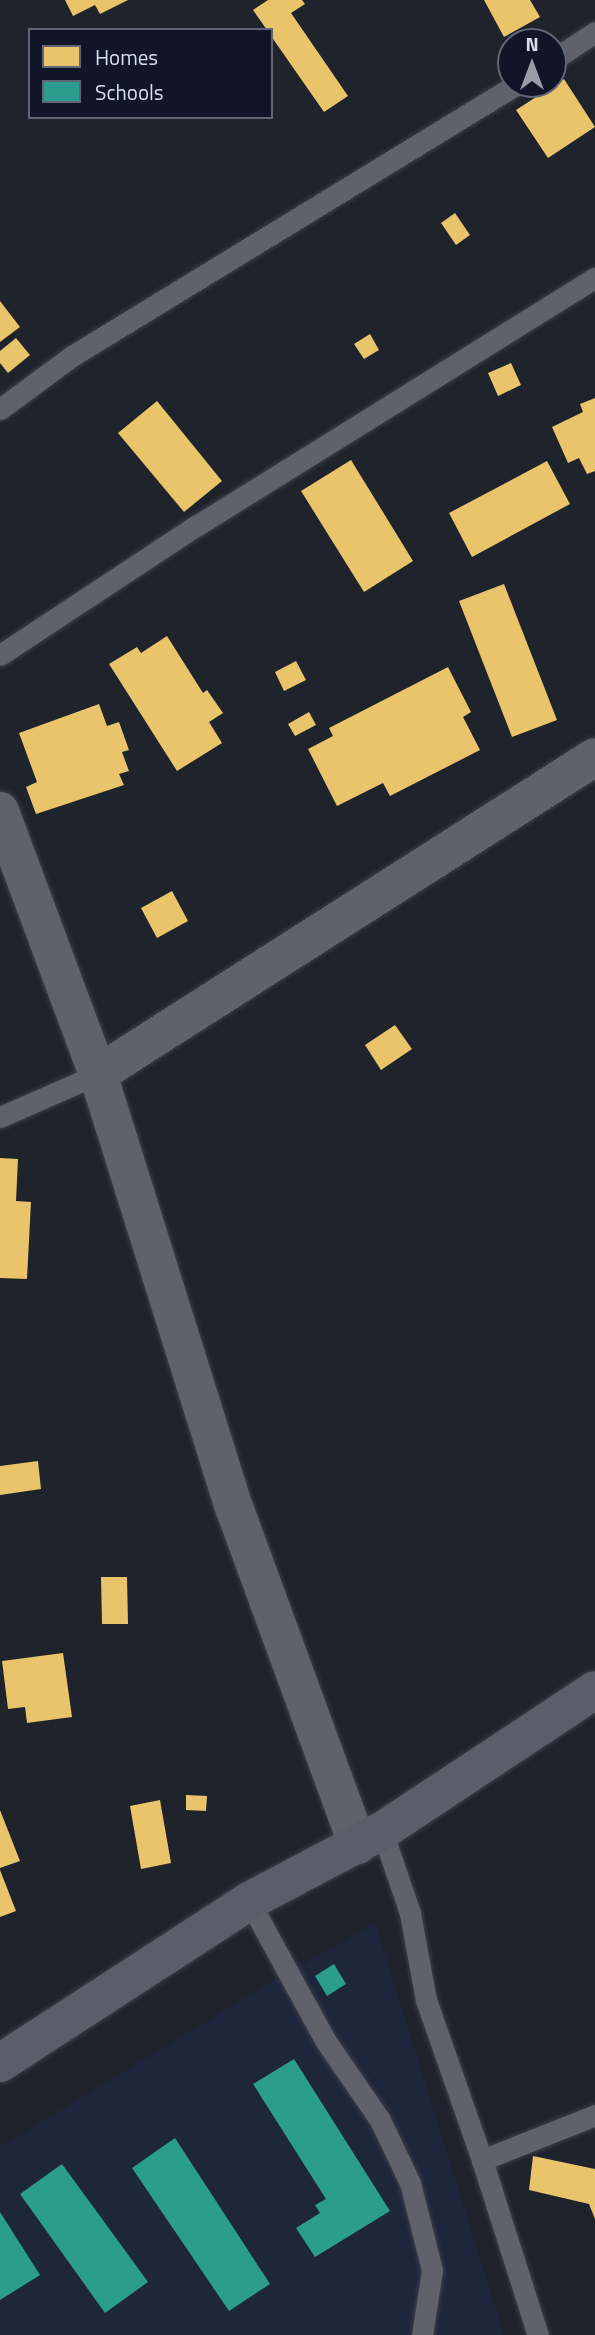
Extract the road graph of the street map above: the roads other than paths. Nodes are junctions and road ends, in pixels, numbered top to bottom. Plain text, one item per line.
1 (595, 32) edge
2 (567, 51) edge
3 (497, 96) edge
4 (595, 278) edge
5 (0, 409) edge
6 (0, 655) edge
7 (595, 757) edge
8 (0, 811) edge
9 (98, 1074) junction
10 (0, 1116) edge
11 (595, 1690) edge
12 (370, 1838) junction
13 (249, 1900) junction
14 (0, 2063) edge
15 (595, 2115) edge
16 (482, 2160) junction
17 (422, 2335) edge
18 (538, 2335) edge

1 - 2 lane
3 - 5 lane
4 - 6 lane
7 - 9 street
8 - 9 street
9 - 10 lane
9 - 12 street
11 - 12 main road
12 - 13 main road
12 - 16 lane
13 - 14 main road
13 - 17 lane
15 - 16 lane
16 - 18 lane

